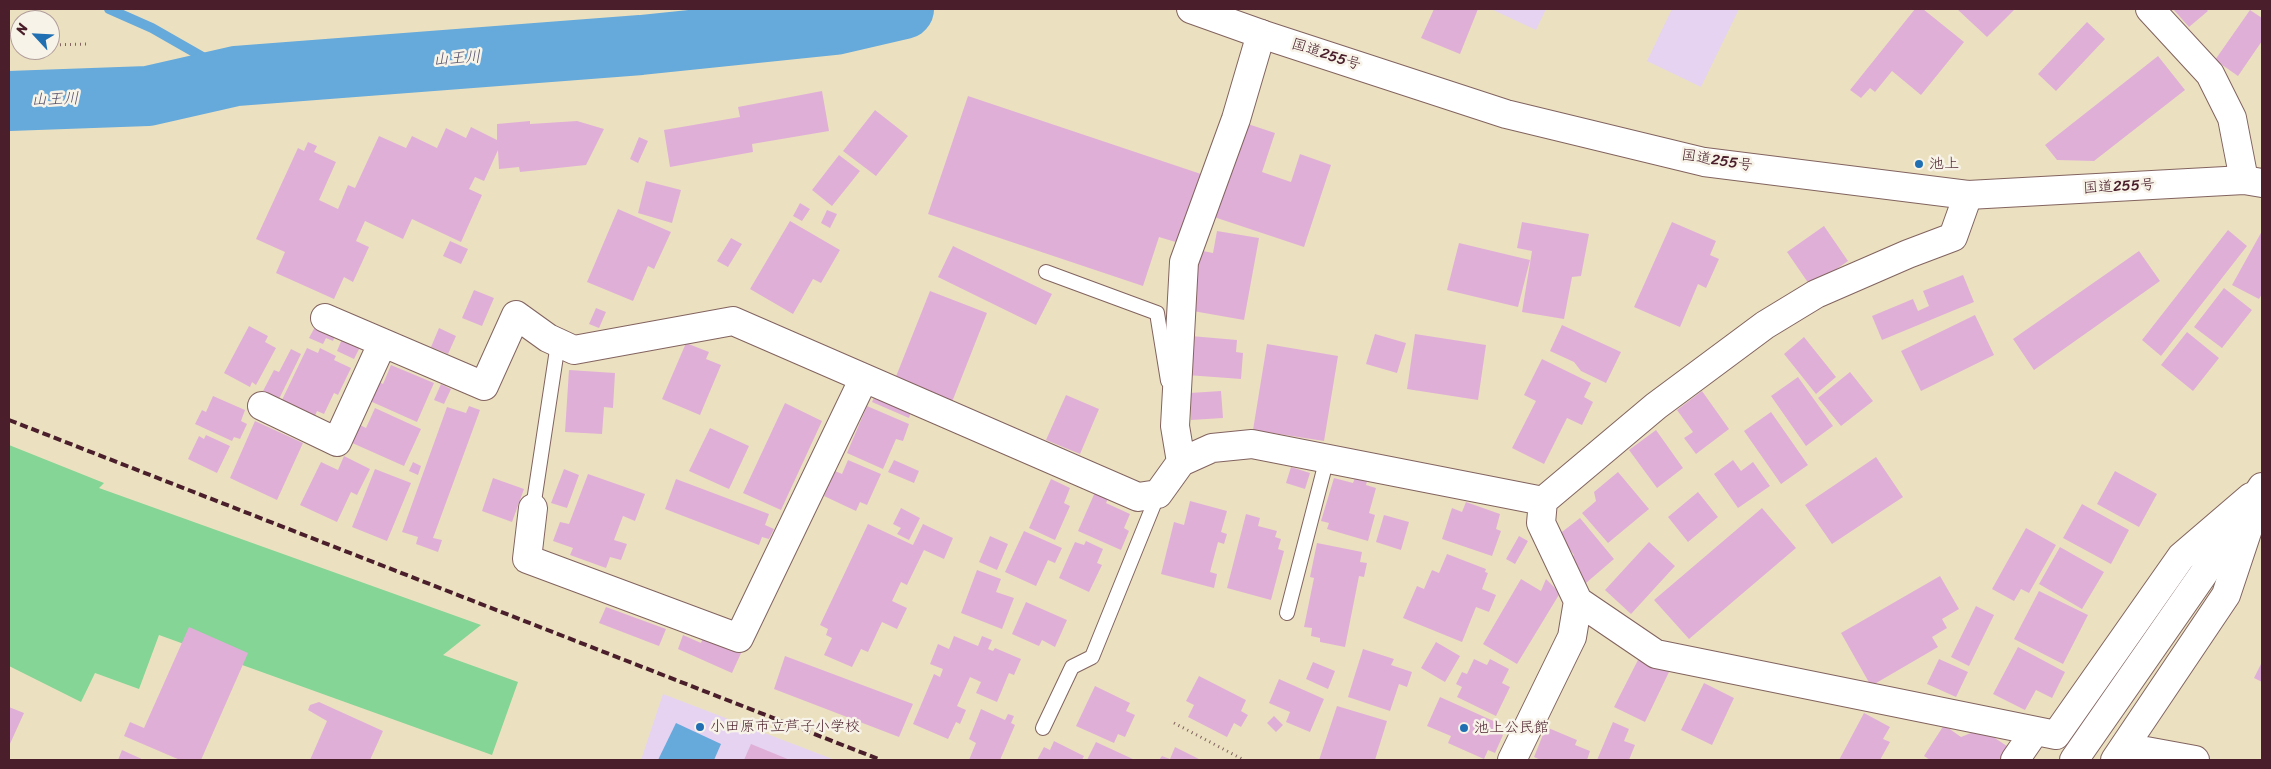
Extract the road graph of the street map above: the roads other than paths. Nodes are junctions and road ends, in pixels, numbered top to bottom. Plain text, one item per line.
1 (1191, 9) edge
2 (2150, 9) edge
3 (1261, 34) junction
4 (2253, 181) edge
5 (1968, 194) junction
6 (1046, 272) dead end
7 (325, 318) dead end
8 (553, 340) junction
9 (382, 344) junction
10 (864, 378) junction
11 (262, 406) dead end
12 (1175, 426) junction
13 (1327, 458) junction
14 (1181, 462) junction
15 (2262, 487) edge
16 (1158, 494) junction
17 (1542, 501) junction
18 (533, 508) joint
19 (1578, 601) junction
20 (1287, 613) dead end
21 (1043, 728) dead end
22 (2035, 731) junction
23 (2120, 753) edge
24 (1512, 760) edge
25 (2014, 760) edge
26 (2074, 760) edge
27 (2195, 760) edge

1 - 3 main road, 国道255号
2 - 4 main road
3 - 5 main road, 国道255号
3 - 12 main road
4 - 5 main road, 国道255号
5 - 17 main road
6 - 12 lane
7 - 9 main road
8 - 9 main road
8 - 10 main road
8 - 18 lane
9 - 11 main road
10 - 16 main road
10 - 18 main road
12 - 14 main road
13 - 14 main road
13 - 17 main road
13 - 20 lane
14 - 16 main road
15 - 22 main road
15 - 23 main road
15 - 26 main road
16 - 21 lane
17 - 19 main road
19 - 22 main road
19 - 24 main road
22 - 25 main road
23 - 27 main road

